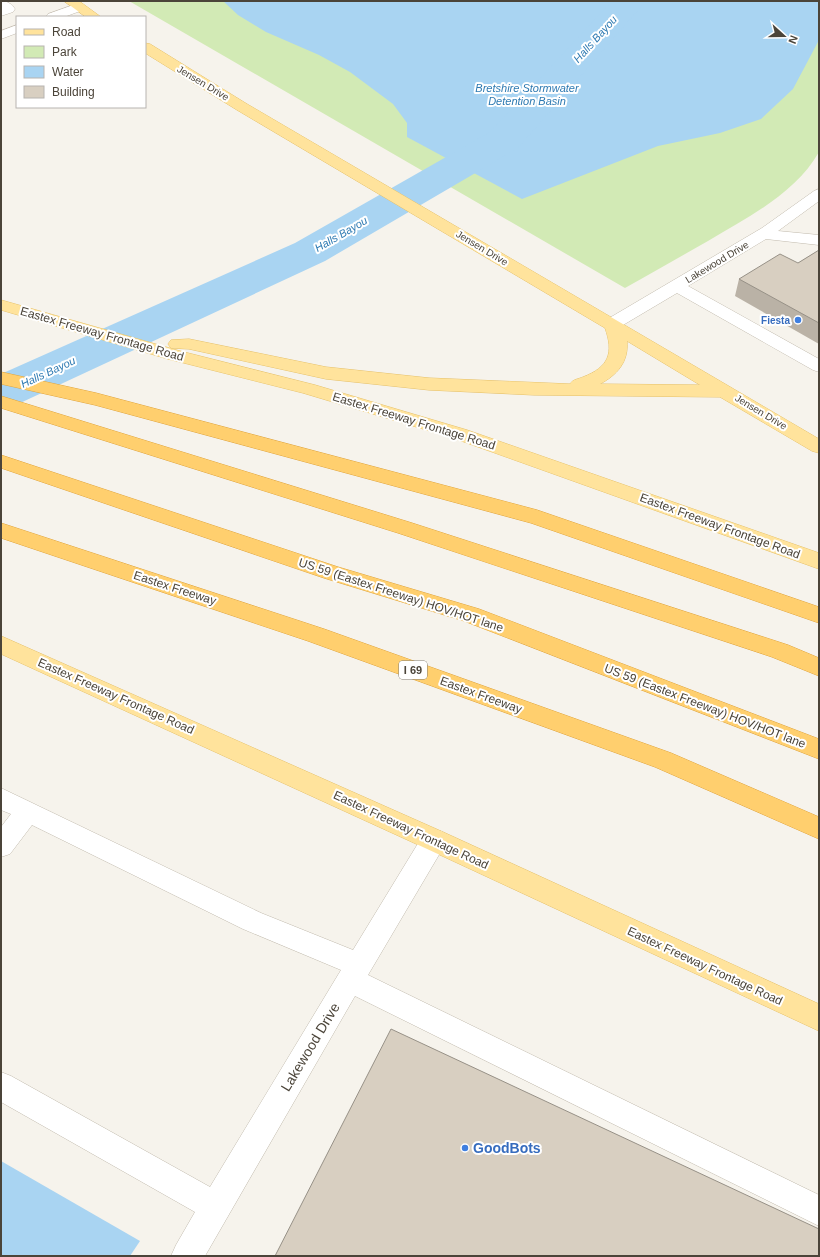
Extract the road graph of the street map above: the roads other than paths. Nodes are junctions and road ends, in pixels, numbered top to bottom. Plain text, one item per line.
1 (10, 1) edge
2 (1, 4) edge
3 (75, 4) edge
4 (1, 12) edge
5 (54, 16) edge
6 (94, 16) edge
7 (16, 29) edge
8 (1, 35) edge
9 (146, 48) edge
10 (819, 194) edge
11 (762, 234) junction
12 (819, 240) edge
13 (677, 286) junction
14 (1, 306) edge
15 (612, 324) junction
16 (141, 344) junction
17 (819, 366) edge
18 (1, 378) edge
19 (566, 389) junction
20 (724, 391) junction
21 (1, 402) edge
22 (819, 447) edge
23 (1, 461) edge
24 (1, 530) edge
25 (819, 561) edge
26 (819, 615) edge
27 (1, 644) edge
28 (819, 667) edge
29 (819, 749) edge
30 (1, 798) edge
31 (28, 811) junction
32 (819, 828) edge
33 (434, 840) junction
34 (1, 846) edge
35 (354, 973) junction
36 (819, 1018) edge
37 (1, 1086) edge
38 (216, 1207) junction
39 (819, 1211) edge
40 (187, 1256) edge

1 - 2 street
2 - 4 street
3 - 5 street
3 - 6 main road
7 - 8 street
9 - 15 main road, Jensen Drive
10 - 11 street, Lakewood Drive
11 - 12 street
11 - 13 street, Lakewood Drive
13 - 15 street, Lakewood Drive
13 - 17 street
14 - 16 main road, Eastex Freeway Frontage Road
15 - 19 main road
15 - 20 main road, Jensen Drive
16 - 19 main road
16 - 25 main road, Eastex Freeway Frontage Road
18 - 26 highway
19 - 20 main road
20 - 22 main road, Jensen Drive
21 - 28 highway
23 - 29 highway, US 59 (Eastex Freeway) HOV/HOT lane
24 - 32 highway, Eastex Freeway / I 69
27 - 33 main road, Eastex Freeway Frontage Road
30 - 31 street
31 - 34 street
31 - 35 street
33 - 35 street, Lakewood Drive
33 - 36 main road, Eastex Freeway Frontage Road
35 - 38 street, Lakewood Drive
35 - 39 street
37 - 38 street
38 - 40 street, Lakewood Drive

